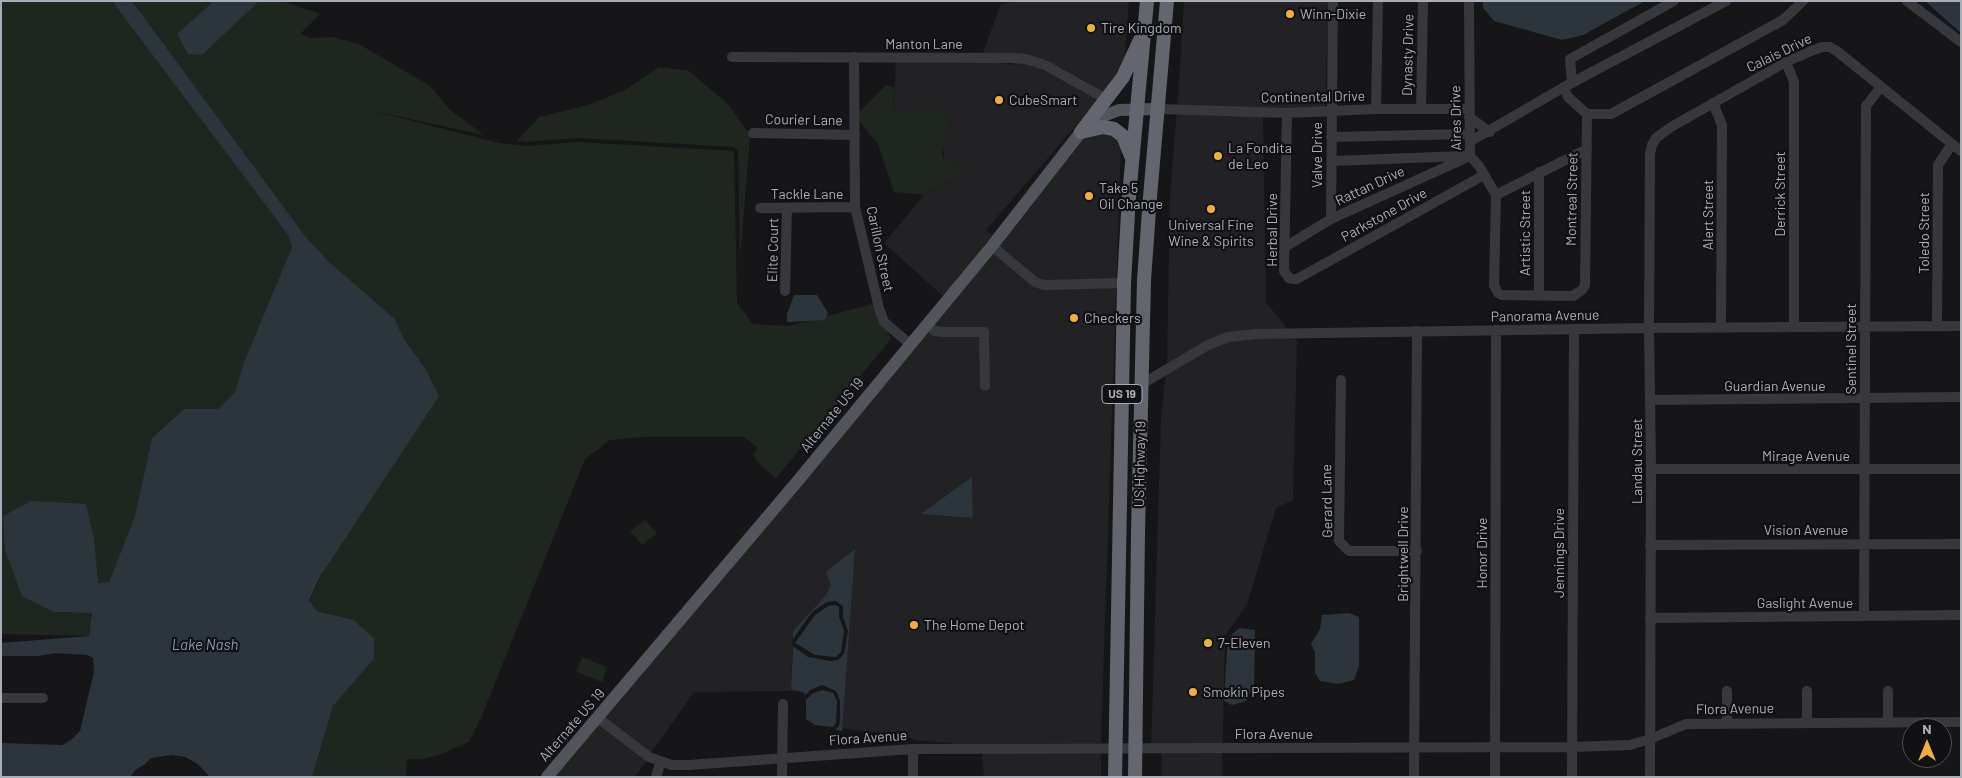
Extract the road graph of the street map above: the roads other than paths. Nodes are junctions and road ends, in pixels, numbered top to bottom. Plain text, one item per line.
1 (1147, 1) edge
2 (1167, 1) edge
3 (1333, 1) edge
4 (1378, 1) edge
5 (1423, 1) edge
6 (1469, 1) edge
7 (1674, 1) edge
8 (1726, 1) edge
9 (1803, 1) edge
10 (1908, 1) edge
11 (1145, 27) junction
12 (1961, 42) edge
13 (732, 57) dead end
14 (854, 57) junction
15 (1786, 62) junction
16 (1568, 85) junction
17 (1881, 86) junction
18 (1106, 99) junction
19 (1714, 104) junction
20 (1138, 109) junction
21 (1376, 109) junction
22 (1421, 109) junction
23 (1158, 110) junction
24 (1331, 111) junction
25 (1287, 113) junction
26 (1469, 113) junction
27 (1587, 114) junction
28 (1081, 132) junction
29 (1490, 132) junction
30 (753, 133) dead end
31 (855, 134) junction
32 (1331, 137) junction
33 (1470, 138) junction
34 (1952, 144) junction
35 (1652, 145) joint
36 (1587, 150) junction
37 (1961, 151) edge
38 (1470, 156) junction
39 (1332, 161) junction
40 (1133, 164) junction
41 (1540, 172) junction
42 (1484, 175) junction
43 (1496, 195) junction
44 (856, 207) junction
45 (760, 208) dead end
46 (787, 208) junction
47 (1331, 219) junction
48 (992, 246) junction
49 (1285, 247) junction
50 (1126, 256) junction
51 (1297, 279) joint
52 (1124, 283) junction
53 (785, 292) dead end
54 (1539, 294) junction
55 (927, 324) junction
56 (1937, 326) junction
57 (1961, 326) edge
58 (1794, 327) junction
59 (1865, 327) junction
60 (1649, 328) junction
61 (1721, 328) junction
62 (1574, 329) junction
63 (1496, 330) junction
64 (1417, 331) junction
65 (910, 344) junction
66 (1341, 380) dead end
67 (1142, 384) junction
68 (985, 386) dead end
69 (1961, 397) edge
70 (1865, 398) junction
71 (1650, 400) junction
72 (1121, 411) junction
73 (1651, 469) junction
74 (1961, 469) edge
75 (1865, 470) junction
76 (1140, 485) junction
77 (1865, 544) junction
78 (1961, 544) edge
79 (1650, 545) junction
80 (1417, 551) junction
81 (1961, 615) edge
82 (1864, 616) junction
83 (1650, 618) junction
84 (1727, 691) dead end
85 (1807, 691) dead end
86 (1888, 691) dead end
87 (1, 698) edge
88 (43, 698) dead end
89 (783, 704) dead end
90 (598, 718) junction
91 (1727, 722) junction
92 (1807, 722) junction
93 (1961, 722) edge
94 (1888, 723) junction
95 (1650, 739) junction
96 (1115, 747) junction
97 (1136, 747) junction
98 (1414, 747) junction
99 (1496, 747) junction
100 (1572, 747) junction
101 (913, 749) junction
102 (782, 758) junction
103 (660, 761) junction
104 (547, 777) edge
105 (656, 777) edge
106 (782, 777) edge
107 (913, 777) edge
108 (1115, 777) edge
109 (1135, 777) edge
110 (1414, 777) edge
111 (1495, 777) edge
112 (1572, 777) edge
113 (1650, 777) edge

1 - 11 highway, US Highway 19 / US 19
2 - 23 highway, US Highway 19 / US 19
3 - 24 street, Valve Drive
4 - 21 street
5 - 22 street, Dynasty Drive
6 - 26 street, Aires Drive
7 - 16 street
8 - 16 street
9 - 27 street
10 - 12 street
11 - 18 highway
11 - 20 highway, US Highway 19 / US 19
13 - 14 street, Manton Lane
14 - 18 street, Manton Lane
14 - 31 street, Carillon Street
15 - 17 street, Calais Drive
15 - 19 street, Calais Drive
15 - 58 street, Derrick Street
16 - 27 street
16 - 29 street
17 - 34 street, Calais Drive
17 - 59 street, Sentinel Street
18 - 28 highway
19 - 35 street, Calais Drive
19 - 61 street, Alert Street
20 - 23 main road, Alternate US 19
20 - 28 main road, Alternate US 19
20 - 40 highway, US Highway 19 / US 19
21 - 22 street, Continental Drive
21 - 24 street, Continental Drive
22 - 26 street, Continental Drive
23 - 25 street, Continental Drive
23 - 67 highway, US Highway 19 / US 19
24 - 25 street, Continental Drive
24 - 32 street, Valve Drive
25 - 49 street, Herbal Drive
26 - 29 street
26 - 33 street, Aires Drive
27 - 36 street, Montreal Street
28 - 40 highway
28 - 48 main road, Alternate US 19
29 - 33 street
30 - 31 street, Courier Lane
31 - 44 street, Carillon Street
32 - 33 street
32 - 39 street, Valve Drive
33 - 38 street, Aires Drive
34 - 37 street, Calais Drive
34 - 56 street, Toledo Street
35 - 60 street, Landau Street
36 - 41 street
36 - 54 street, Montreal Street
38 - 39 street
38 - 42 street, Aires Drive
38 - 47 street, Rattan Drive
39 - 47 street, Valve Drive
40 - 50 highway, US Highway 19 / US 19
41 - 43 street
41 - 54 street, Artistic Street
42 - 43 street, Aires Drive
42 - 51 street, Parkstone Drive
43 - 54 street
44 - 46 street, Tackle Lane
44 - 65 street, Carillon Street
45 - 46 street, Tackle Lane
46 - 53 street, Elite Court
47 - 49 street, Rattan Drive
48 - 52 street
48 - 55 main road, Alternate US 19
49 - 51 street, Herbal Drive
50 - 52 highway, US Highway 19 / US 19
50 - 67 highway
52 - 72 highway, US Highway 19 / US 19
55 - 65 main road, Alternate US 19
55 - 68 street
56 - 57 street, Panorama Avenue
56 - 59 street, Panorama Avenue
58 - 59 street, Panorama Avenue
58 - 61 street, Panorama Avenue
59 - 70 street, Sentinel Street
60 - 61 street, Panorama Avenue
60 - 62 street, Panorama Avenue
60 - 71 street, Landau Street
62 - 63 street, Panorama Avenue
62 - 100 street, Jennings Drive
63 - 64 street, Panorama Avenue
63 - 99 street, Honor Drive
64 - 67 street, Panorama Avenue
64 - 80 street, Brightwell Drive
65 - 90 main road, Alternate US 19
66 - 80 street, Gerard Lane
67 - 76 highway, US Highway 19 / US 19
69 - 70 street, Guardian Avenue
70 - 71 street, Guardian Avenue
70 - 75 street, Sentinel Street
71 - 73 street, Landau Street
72 - 76 highway
72 - 96 highway, US Highway 19 / US 19
73 - 75 street, Mirage Avenue
73 - 79 street, Landau Street
74 - 75 street, Mirage Avenue
75 - 77 street, Sentinel Street
76 - 97 highway, US Highway 19 / US 19
77 - 78 street, Vision Avenue
77 - 79 street, Vision Avenue
77 - 82 street, Sentinel Street
79 - 83 street, Landau Street
80 - 98 street, Brightwell Drive
81 - 82 street, Gaslight Avenue
82 - 83 street, Gaslight Avenue
83 - 95 street, Landau Street
84 - 91 street
85 - 92 street
86 - 94 street
87 - 88 street
89 - 102 street
90 - 103 street, Flora Avenue
90 - 104 main road, Alternate US 19
91 - 92 street, Flora Avenue
91 - 95 street, Flora Avenue
92 - 94 street, Flora Avenue
93 - 94 street, Flora Avenue
95 - 100 street, Flora Avenue
95 - 113 street, Landau Street
96 - 97 street, Flora Avenue
96 - 101 street, Flora Avenue
96 - 108 highway, US Highway 19 / US 19
97 - 98 street, Flora Avenue
97 - 109 highway, US Highway 19 / US 19
98 - 99 street, Flora Avenue
98 - 110 street, Brightwell Drive
99 - 100 street, Flora Avenue
99 - 111 street, Honor Drive
100 - 112 street, Jennings Drive
101 - 102 street, Flora Avenue
101 - 107 street
102 - 103 street, Flora Avenue
102 - 106 street
103 - 105 street

